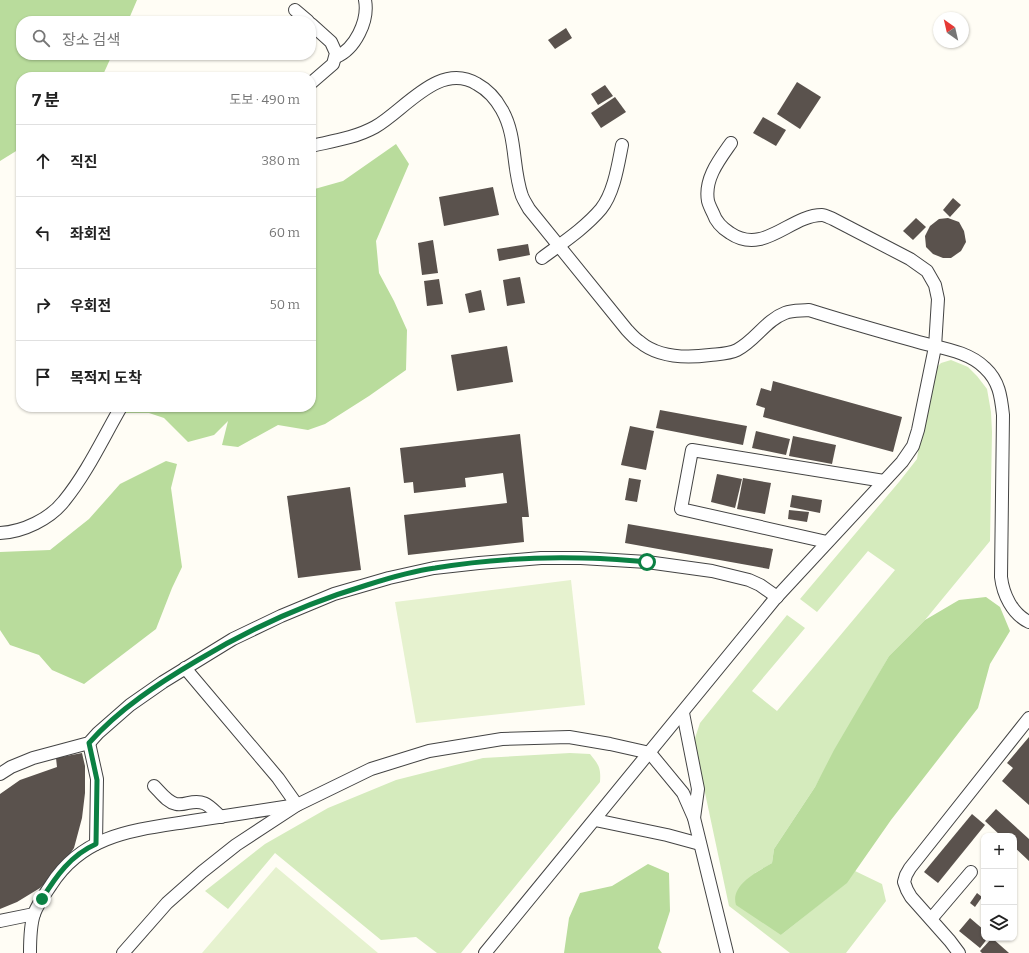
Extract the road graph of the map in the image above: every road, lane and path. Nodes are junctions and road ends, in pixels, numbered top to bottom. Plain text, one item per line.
1 (365, 0) edge
2 (295, 10) dead end
3 (302, 16) edge
4 (316, 28) edge
5 (336, 57) junction
6 (316, 79) edge
7 (731, 143) dead end
8 (316, 145) edge
9 (622, 145) dead end
10 (558, 246) junction
11 (542, 258) dead end
12 (935, 347) junction
13 (118, 412) edge
14 (884, 481) junction
15 (0, 533) edge
16 (827, 542) junction
17 (777, 597) junction
18 (1029, 622) edge
19 (185, 668) junction
20 (683, 713) junction
21 (1029, 718) edge
22 (89, 743) junction
23 (650, 753) junction
24 (0, 774) edge
25 (154, 786) dead end
26 (297, 805) junction
27 (221, 817) junction
28 (694, 818) junction
29 (595, 820) junction
30 (96, 844) junction
31 (700, 844) junction
32 (971, 872) dead end
33 (34, 914) junction
34 (931, 919) junction
35 (0, 921) edge
36 (30, 953) edge
37 (123, 953) edge
38 (485, 953) edge
39 (726, 953) edge
40 (959, 953) edge

1 - 5 street
2 - 3 street
4 - 5 street
5 - 6 street
7 - 12 street
8 - 10 street
9 - 10 street
10 - 11 street
10 - 12 street
12 - 14 street
12 - 18 street
13 - 15 street
14 - 16 street
14 - 16 street
16 - 17 street
17 - 19 street
17 - 20 street
19 - 22 street
19 - 26 street
20 - 23 street
20 - 28 street
21 - 34 street
22 - 24 street
22 - 30 street
23 - 26 street
23 - 28 street
23 - 29 street
25 - 27 street
26 - 27 street
26 - 37 street
27 - 30 street
28 - 31 street
29 - 31 street
29 - 38 street
30 - 33 street
31 - 39 street
32 - 34 street
33 - 35 street
33 - 36 street
34 - 40 street

